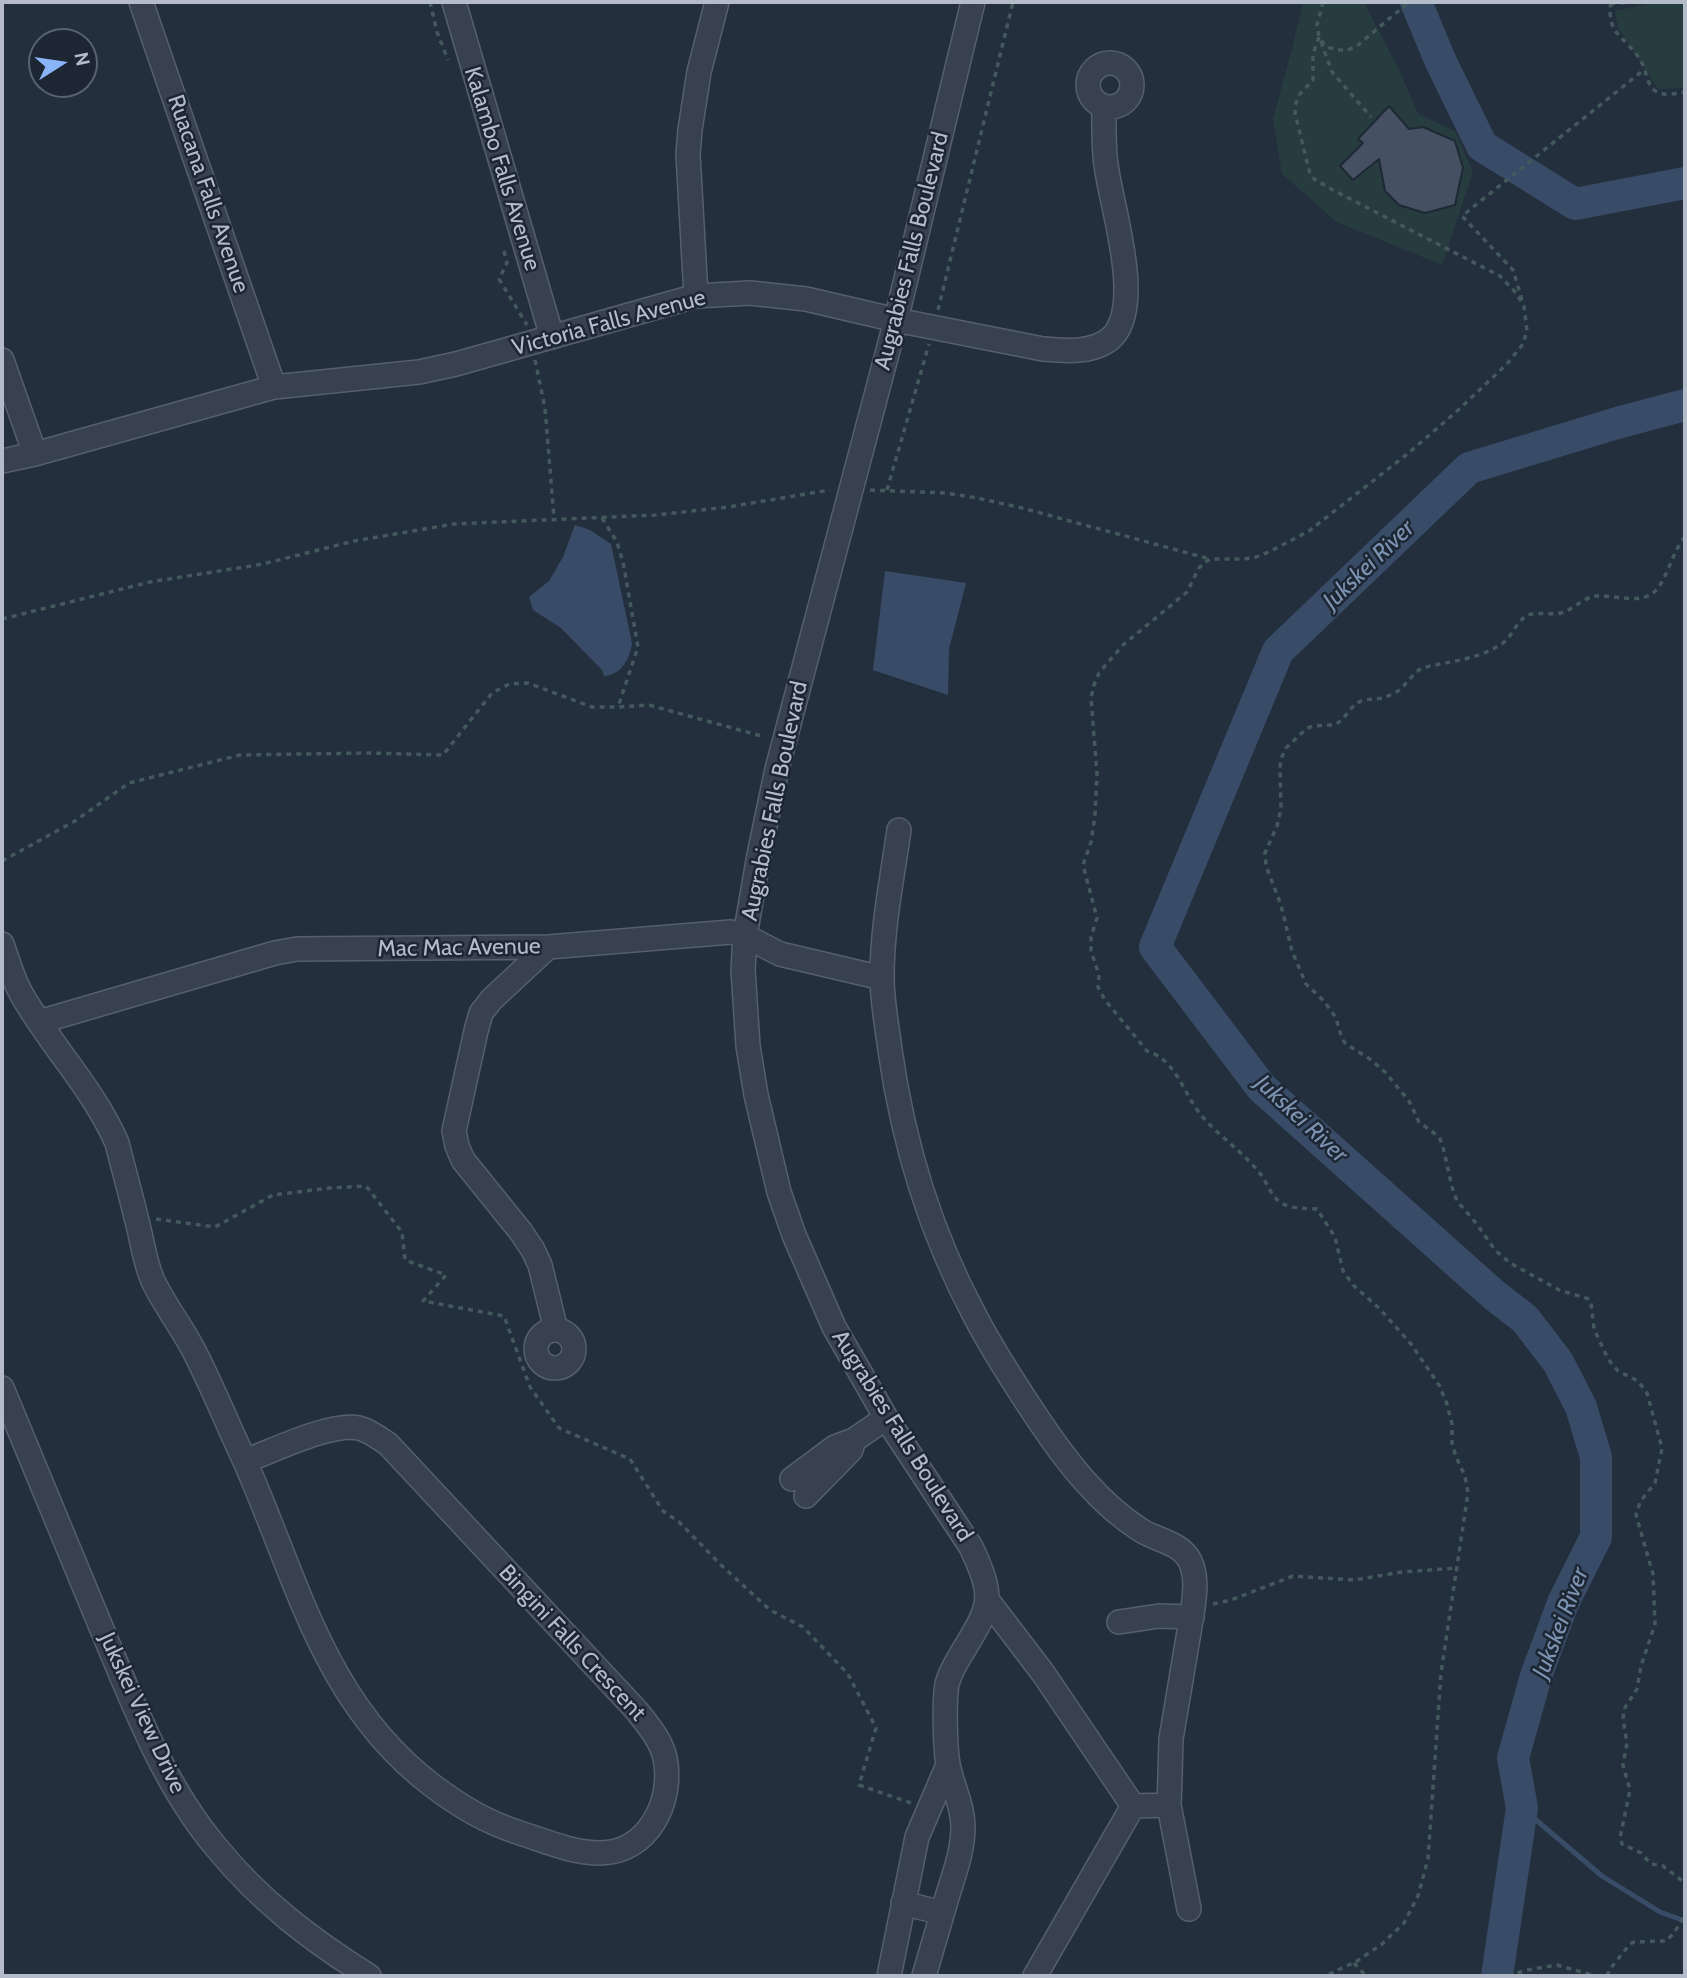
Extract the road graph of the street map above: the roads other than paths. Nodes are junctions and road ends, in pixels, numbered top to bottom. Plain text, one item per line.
1 (141, 2) edge
2 (453, 2) edge
3 (717, 2) edge
4 (973, 2) edge
5 (1104, 106) dead end
6 (696, 296) junction
7 (896, 320) junction
8 (552, 337) junction
9 (2, 360) edge
10 (274, 387) junction
11 (35, 454) junction
12 (2, 461) edge
13 (899, 830) dead end
14 (745, 936) junction
15 (2, 944) edge
16 (548, 947) junction
17 (882, 978) junction
18 (39, 1022) junction
19 (556, 1330) dead end
20 (2, 1388) edge
21 (886, 1418) junction
22 (245, 1461) junction
23 (799, 1488) dead end
24 (988, 1601) junction
25 (1193, 1612) junction
26 (1119, 1622) dead end
27 (948, 1765) junction
28 (1170, 1805) junction
29 (1133, 1806) junction
30 (903, 1903) junction
31 (1189, 1909) dead end
32 (942, 1913) junction
33 (369, 1976) edge
34 (889, 1976) edge
35 (924, 1976) edge
36 (1035, 1976) edge

1 - 10 street, Ruacana Falls Avenue
2 - 8 street, Kalambo Falls Avenue
3 - 6 street
4 - 7 street, Augrabies Falls Boulevard
5 - 7 street, Victoria Falls Avenue
6 - 7 street, Victoria Falls Avenue
6 - 8 street, Victoria Falls Avenue
7 - 14 street, Augrabies Falls Boulevard
8 - 10 street, Victoria Falls Avenue
9 - 11 street
10 - 11 street, Victoria Falls Avenue
11 - 12 street, Victoria Falls Avenue
13 - 17 street
14 - 16 street, Mac Mac Avenue
14 - 17 street, Mac Mac Avenue
14 - 21 street, Augrabies Falls Boulevard
15 - 18 street, Bingini Falls Crescent
16 - 18 street, Mac Mac Avenue
16 - 19 street
17 - 25 street
18 - 22 street, Bingini Falls Crescent
20 - 33 street, Jukskei View Drive
21 - 23 street
21 - 24 street, Augrabies Falls Boulevard
22 - 22 street, Bingini Falls Crescent
24 - 27 street
24 - 29 street
25 - 26 street
25 - 28 street
27 - 30 street
27 - 32 street
28 - 29 street
28 - 31 street
29 - 36 street
30 - 32 street
30 - 34 street
32 - 35 street

